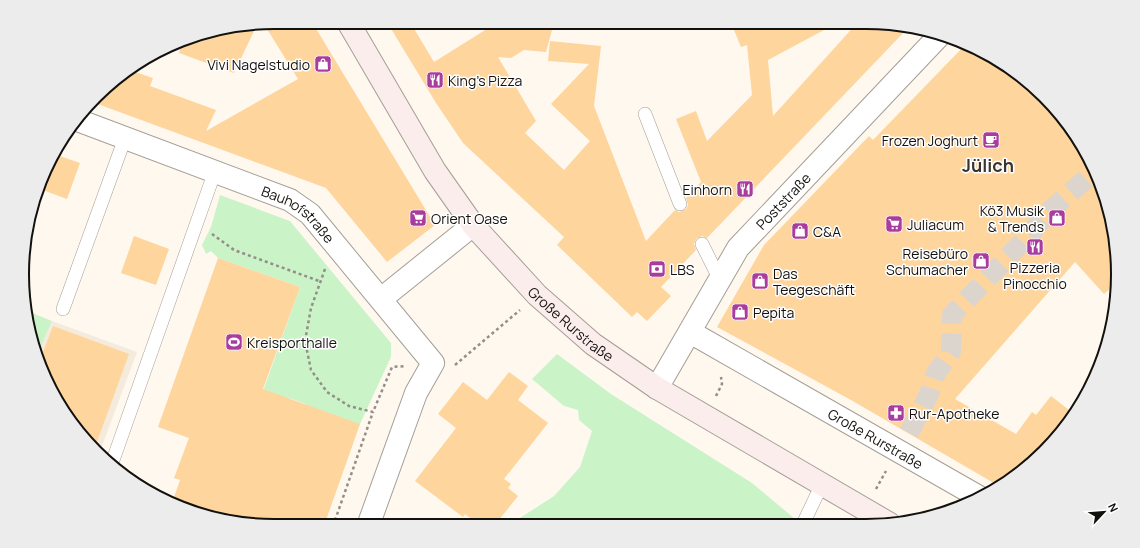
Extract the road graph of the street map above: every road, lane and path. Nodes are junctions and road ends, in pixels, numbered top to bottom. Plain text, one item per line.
1 (352, 29) edge
2 (936, 39) edge
3 (645, 114) dead end
4 (82, 122) edge
5 (125, 138) junction
6 (215, 171) junction
7 (680, 204) dead end
8 (197, 223) junction
9 (473, 226) junction
10 (702, 244) dead end
11 (341, 252) junction
12 (720, 280) junction
13 (319, 281) junction
14 (537, 295) junction
15 (381, 299) junction
16 (63, 308) dead end
17 (690, 332) junction
18 (726, 352) junction
19 (433, 363) junction
20 (657, 388) junction
21 (373, 412) junction
22 (705, 416) junction
23 (898, 450) junction
24 (113, 459) edge
25 (822, 484) junction
26 (974, 494) edge
27 (865, 508) junction
28 (881, 518) edge
29 (335, 519) edge
30 (371, 519) edge
31 (805, 519) edge

1 - 9 main road, Große Rurstraße
2 - 12 street, Poststraße
3 - 7 lane
4 - 5 street, Bauhofstraße
5 - 6 street, Bauhofstraße
5 - 16 lane
6 - 8 lane
6 - 11 street, Bauhofstraße
8 - 13 path
8 - 24 lane
9 - 14 main road, Große Rurstraße
9 - 15 street
10 - 12 lane
11 - 13 path
11 - 15 street, Bauhofstraße
12 - 17 street, Poststraße
13 - 21 path
14 - 19 path
14 - 20 main road, Große Rurstraße
15 - 19 street, Bauhofstraße
17 - 18 street, Große Rurstraße
17 - 20 street, Poststraße
18 - 22 path
18 - 23 street, Große Rurstraße
19 - 21 path
19 - 30 street
20 - 22 main road, Große Rurstraße
21 - 29 path
22 - 25 main road, Große Rurstraße
23 - 26 street, Große Rurstraße
23 - 27 path
25 - 27 main road, Große Rurstraße
25 - 31 lane
27 - 28 main road, Große Rurstraße

